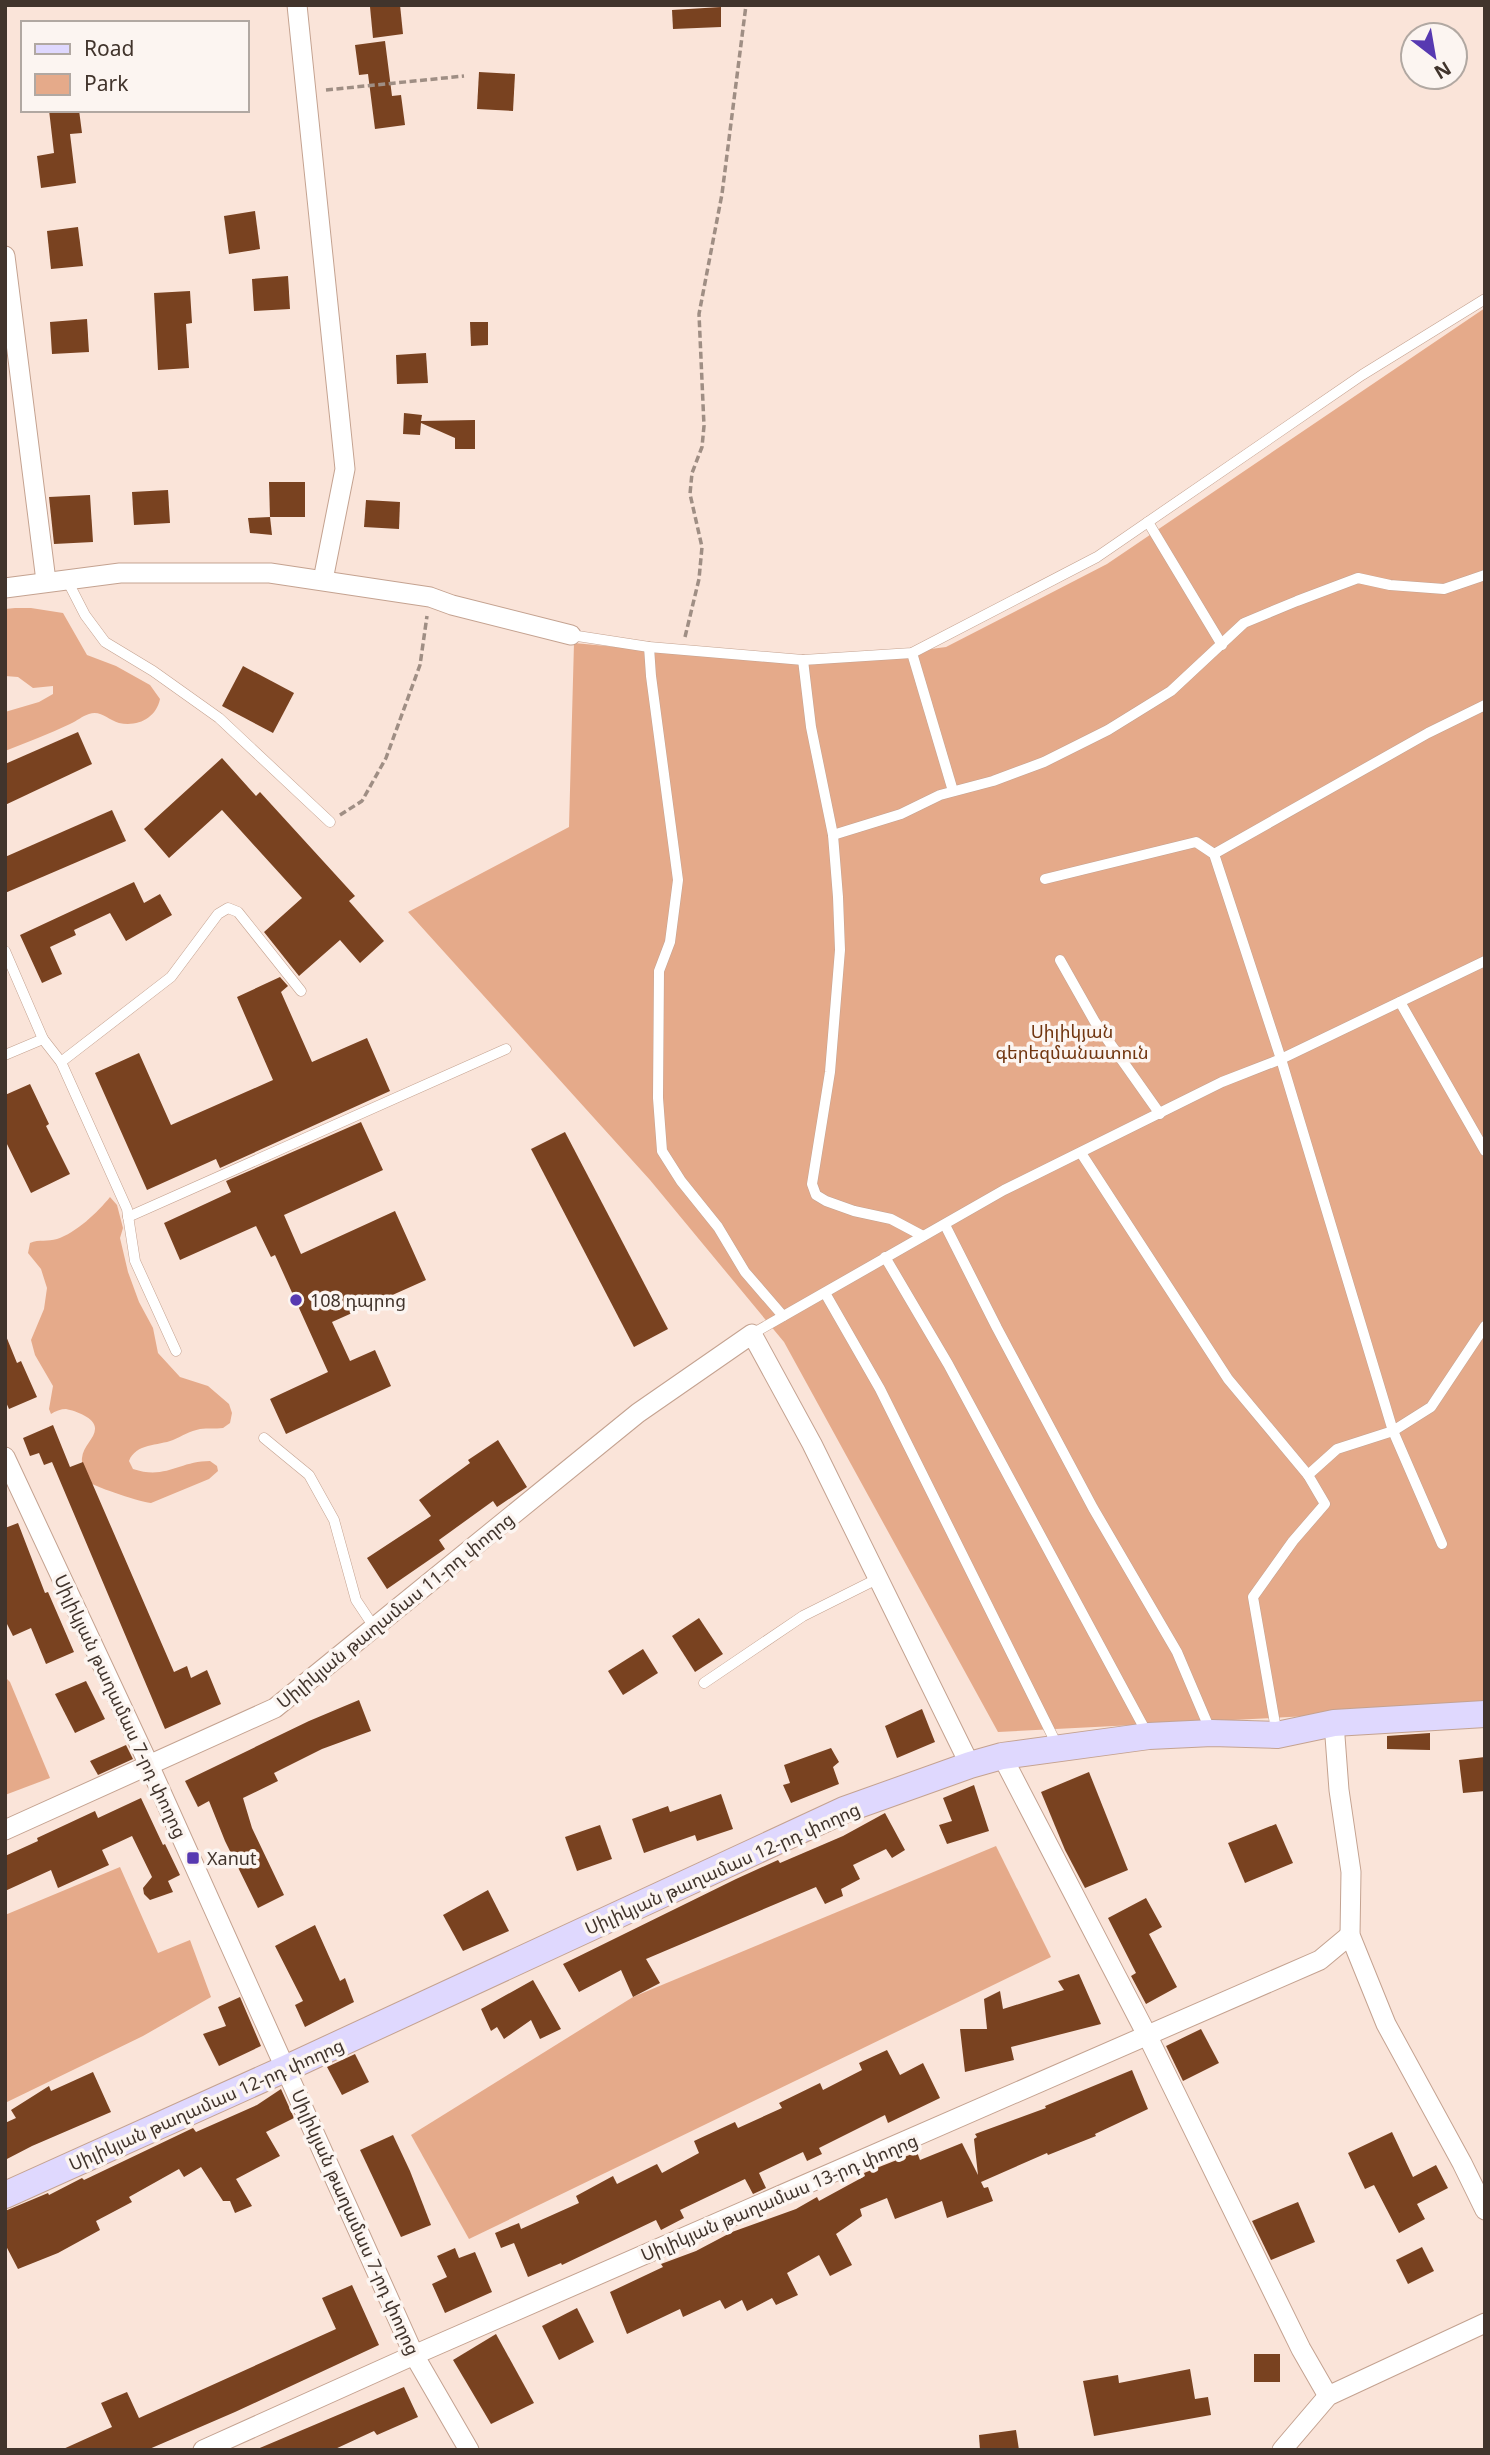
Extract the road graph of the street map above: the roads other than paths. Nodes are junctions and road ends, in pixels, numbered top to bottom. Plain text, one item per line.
1 (297, 5) edge
2 (5, 256) edge
3 (1485, 299) edge
4 (1148, 522) junction
5 (1485, 575) edge
6 (67, 579) junction
7 (323, 580) junction
8 (46, 582) junction
9 (5, 588) edge
10 (571, 635) joint
11 (1222, 645) junction
12 (649, 647) junction
13 (912, 653) junction
14 (803, 660) junction
15 (1485, 705) edge
16 (953, 791) junction
17 (330, 821) road end
18 (833, 835) junction
19 (1214, 854) junction
20 (1045, 879) dead end
21 (5, 951) edge
22 (1060, 960) dead end
23 (1485, 961) edge
24 (301, 991) dead end
25 (1400, 1002) junction
26 (43, 1039) junction
27 (506, 1049) dead end
28 (5, 1055) edge
29 (1281, 1059) junction
30 (61, 1062) junction
31 (1160, 1114) junction
32 (1485, 1151) edge
33 (1081, 1153) junction
34 (128, 1217) junction
35 (946, 1225) junction
36 (923, 1236) junction
37 (885, 1257) junction
38 (825, 1293) junction
39 (783, 1316) junction
40 (1485, 1326) edge
41 (752, 1334) junction
42 (176, 1350) dead end
43 (1393, 1431) junction
44 (264, 1438) dead end
45 (5, 1457) edge
46 (1308, 1475) junction
47 (1443, 1544) dead end
48 (879, 1577) junction
49 (374, 1627) junction
50 (705, 1683) dead end
51 (1485, 1714) edge
52 (1334, 1723) junction
53 (1212, 1733) junction
54 (1277, 1735) junction
55 (1149, 1736) junction
56 (1059, 1748) junction
57 (1002, 1756) junction
58 (149, 1765) junction
59 (970, 1765) junction
60 (5, 1830) edge
61 (1350, 1935) junction
62 (1148, 2037) junction
63 (286, 2068) junction
64 (5, 2195) edge
65 (1485, 2210) edge
66 (1484, 2324) edge
67 (414, 2355) junction
68 (1328, 2396) junction
69 (203, 2450) edge
70 (469, 2450) edge
71 (1282, 2450) edge

1 - 7 street
2 - 8 street
3 - 4 lane
4 - 11 lane
4 - 13 lane
5 - 11 lane
6 - 7 street
6 - 8 street
6 - 17 lane
7 - 10 street
8 - 9 street
10 - 12 lane
11 - 16 lane
12 - 14 lane
12 - 39 lane
13 - 14 lane
13 - 16 lane
14 - 18 lane
15 - 19 lane
16 - 18 lane
18 - 36 lane
19 - 20 lane
19 - 29 lane
21 - 26 lane
22 - 31 lane
23 - 25 lane
24 - 30 lane
25 - 29 lane
25 - 32 lane
26 - 28 lane
26 - 30 lane
27 - 34 lane
29 - 31 lane
29 - 43 lane
30 - 34 lane
31 - 33 lane
33 - 35 lane
33 - 46 lane
34 - 42 lane
35 - 36 lane
35 - 53 lane
36 - 37 lane
37 - 38 lane
37 - 55 lane
38 - 39 lane
38 - 56 lane
39 - 41 lane
40 - 43 lane
41 - 48 street
41 - 49 street, Սիլիկյան թաղամաս 11-րդ փողոց
43 - 46 lane
43 - 47 lane
44 - 49 lane
45 - 58 street, Սիլիկյան թաղամաս 7-րդ փողոց
46 - 54 lane
48 - 50 lane
48 - 59 street
49 - 58 street, Սիլիկյան թաղամաս 11-րդ փողոց
51 - 52 main road, Սիլիկյան թաղամաս 12-րդ փողոց
52 - 54 main road, Սիլիկյան թաղամաս 12-րդ փողոց
52 - 61 street
53 - 54 main road, Սիլիկյան թաղամաս 12-րդ փողոց
53 - 55 main road, Սիլիկյան թաղամաս 12-րդ փողոց
55 - 56 main road, Սիլիկյան թաղամաս 12-րդ փողոց
56 - 57 main road, Սիլիկյան թաղամաս 12-րդ փողոց
57 - 59 main road, Սիլիկյան թաղամաս 12-րդ փողոց
57 - 62 street
58 - 60 street, Սիլիկյան թաղամաս 11-րդ փողոց
58 - 63 street, Սիլիկյան թաղամաս 7-րդ փողոց
59 - 63 main road, Սիլիկյան թաղամաս 12-րդ փողոց
61 - 62 street, Սիլիկյան թաղամաս 13-րդ փողոց
61 - 65 street
62 - 67 street, Սիլիկյան թաղամաս 13-րդ փողոց
62 - 68 street
63 - 64 main road, Սիլիկյան թաղամաս 12-րդ փողոց
63 - 67 street, Սիլիկյան թաղամաս 7-րդ փողոց
66 - 68 street
67 - 69 street, Սիլիկյան թաղամաս 13-րդ փողոց
67 - 70 street, Սիլիկյան թաղամաս 7-րդ փողոց
68 - 71 street

